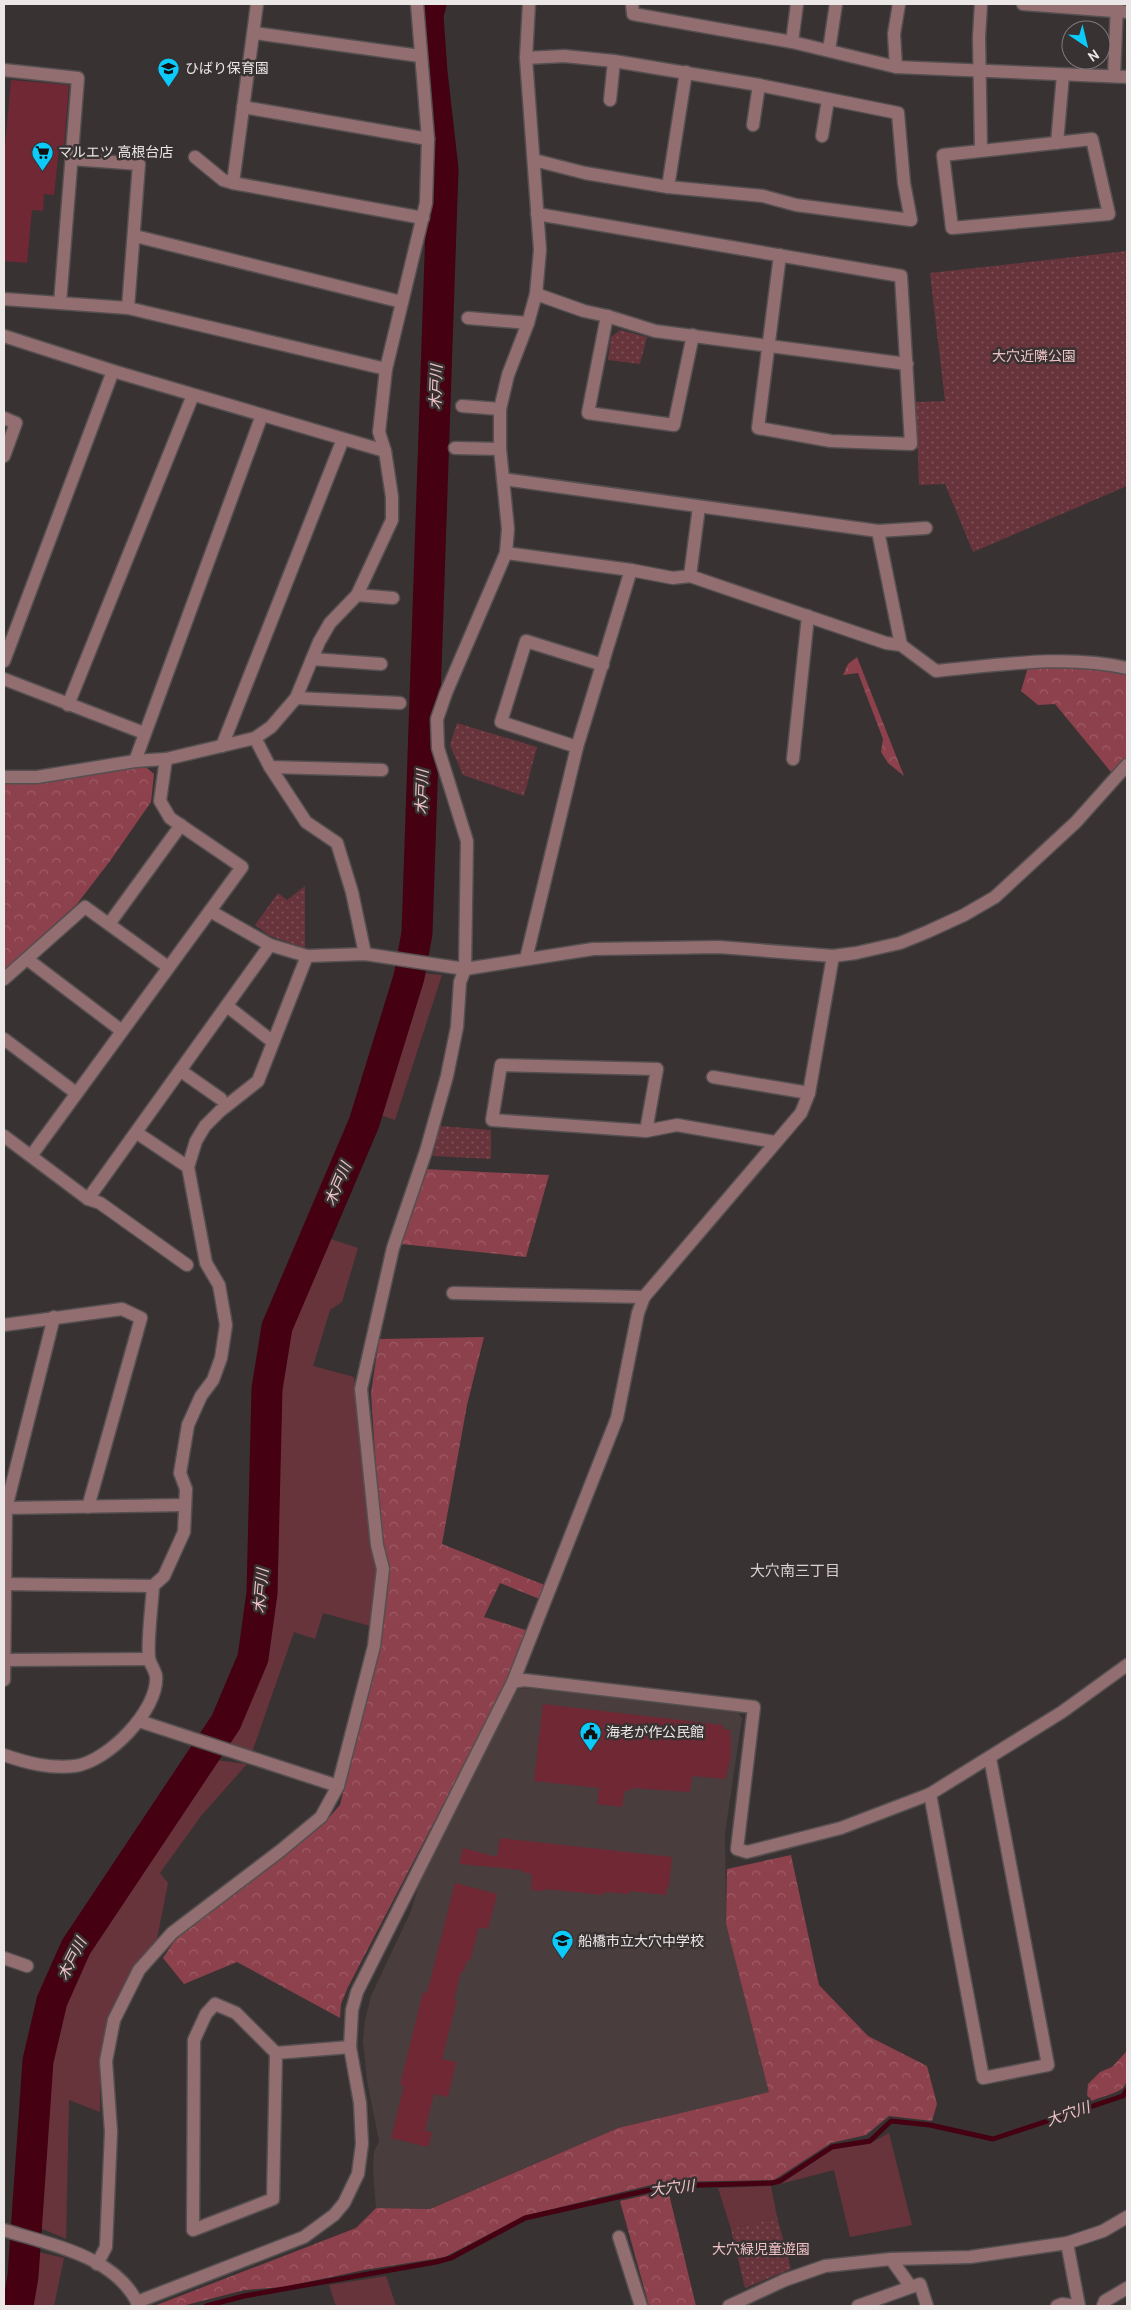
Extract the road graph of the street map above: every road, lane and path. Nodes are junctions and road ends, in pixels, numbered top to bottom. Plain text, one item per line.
1 (257, 4) edge
2 (417, 4) edge
3 (528, 4) edge
4 (632, 4) edge
5 (797, 4) edge
6 (836, 4) edge
7 (899, 4) edge
8 (981, 4) edge
9 (1023, 4) edge
10 (1120, 9) edge
11 (254, 33) junction
12 (792, 42) junction
13 (829, 50) junction
14 (420, 56) junction
15 (526, 58) junction
16 (614, 61) junction
17 (896, 67) junction
18 (4, 70) edge
19 (979, 70) junction
20 (686, 72) junction
21 (1063, 75) junction
22 (1121, 77) edge
23 (759, 85) junction
24 (610, 100) dead end
25 (828, 100) junction
26 (244, 107) junction
27 (753, 125) dead end
28 (822, 136) dead end
29 (428, 139) junction
30 (1057, 142) junction
31 (982, 150) junction
32 (195, 157) dead end
33 (72, 159) junction
34 (534, 160) junction
35 (233, 183) junction
36 (668, 187) junction
37 (537, 214) junction
38 (422, 218) junction
39 (134, 236) junction
40 (780, 255) junction
41 (536, 294) junction
42 (4, 298) edge
43 (402, 302) junction
44 (60, 303) junction
45 (128, 308) junction
46 (607, 316) junction
47 (468, 318) dead end
48 (528, 323) junction
49 (693, 335) junction
50 (4, 336) edge
51 (768, 346) junction
52 (907, 364) junction
53 (386, 369) junction
54 (113, 371) junction
55 (193, 394) junction
56 (462, 406) dead end
57 (500, 410) junction
58 (262, 415) junction
59 (4, 418) edge
60 (343, 439) junction
61 (455, 448) dead end
62 (500, 449) junction
63 (385, 451) junction
64 (4, 456) edge
65 (503, 479) junction
66 (699, 507) junction
67 (926, 528) dead end
68 (878, 530) junction
69 (506, 553) junction
70 (631, 570) junction
71 (690, 576) junction
72 (357, 595) junction
73 (393, 598) dead end
74 (808, 616) junction
75 (901, 645) junction
76 (312, 659) junction
77 (4, 661) edge
78 (381, 664) dead end
79 (603, 665) junction
80 (1127, 668) edge
81 (4, 679) edge
82 (296, 698) junction
83 (400, 703) dead end
84 (68, 705) junction
85 (144, 734) junction
86 (255, 738) junction
87 (222, 746) junction
88 (578, 747) junction
89 (166, 759) junction
90 (793, 759) dead end
91 (135, 760) junction
92 (1127, 765) edge
93 (270, 767) junction
94 (382, 770) dead end
95 (4, 777) edge
96 (181, 825) junction
97 (210, 911) junction
98 (109, 924) junction
99 (270, 945) junction
100 (364, 954) junction
101 (306, 956) junction
102 (833, 956) junction
103 (28, 958) junction
104 (526, 959) junction
105 (168, 967) junction
106 (465, 969) junction
107 (4, 979) edge
108 (227, 1006) junction
109 (122, 1031) junction
110 (4, 1039) edge
111 (273, 1042) junction
112 (181, 1071) junction
113 (713, 1076) dead end
114 (76, 1093) junction
115 (809, 1093) junction
116 (221, 1099) dead end
117 (646, 1130) junction
118 (137, 1133) junction
119 (4, 1136) edge
120 (775, 1142) junction
121 (31, 1156) junction
122 (188, 1167) junction
123 (88, 1199) junction
124 (186, 1265) dead end
125 (453, 1293) dead end
126 (644, 1297) junction
127 (54, 1317) junction
128 (4, 1325) edge
129 (184, 1505) junction
130 (88, 1507) junction
131 (5, 1508) edge
132 (5, 1584) edge
133 (154, 1586) junction
134 (149, 1659) junction
135 (4, 1660) edge
136 (1127, 1666) edge
137 (4, 1680) edge
138 (513, 1682) junction
139 (144, 1723) junction
140 (4, 1755) edge
141 (990, 1758) junction
142 (338, 1786) junction
143 (930, 1794) junction
144 (4, 1958) edge
145 (27, 1966) dead end
146 (350, 2047) junction
147 (276, 2053) junction
148 (1127, 2217) edge
149 (4, 2230) edge
150 (619, 2237) dead end
151 (1067, 2242) junction
152 (891, 2259) junction
153 (97, 2264) junction
154 (911, 2287) junction
155 (1127, 2288) edge
156 (138, 2304) edge
157 (641, 2306) edge
158 (729, 2306) edge
159 (858, 2306) edge
160 (927, 2306) edge
161 (1058, 2306) edge
162 (1078, 2306) edge
163 (1102, 2306) edge

1 - 11 street
2 - 14 street
3 - 15 street
4 - 12 street
5 - 12 street
6 - 13 street
7 - 17 street
8 - 19 street
9 - 10 street
10 - 22 street
11 - 14 street
11 - 26 street
12 - 13 street
13 - 17 street
14 - 29 street
15 - 16 street
15 - 34 street
16 - 20 street
16 - 24 street
17 - 19 street
18 - 33 street
19 - 21 street
19 - 31 street
20 - 23 street
20 - 36 street
21 - 22 street
21 - 30 street
23 - 25 street
23 - 27 street
25 - 28 street
25 - 36 street
26 - 29 street
26 - 35 street
29 - 38 street
30 - 31 street
30 - 31 street
32 - 35 street
33 - 39 street
33 - 44 street
34 - 36 street
34 - 37 street
35 - 38 street
37 - 40 street
37 - 41 street
38 - 43 street
39 - 43 street
39 - 45 street
40 - 51 street
40 - 52 street
41 - 46 street
41 - 48 street
42 - 44 street
43 - 53 street
44 - 45 street
45 - 53 street
46 - 49 street
46 - 49 street
47 - 48 street
48 - 57 street
49 - 51 street
50 - 54 street
51 - 52 street
51 - 52 street
53 - 63 street
54 - 55 street
54 - 77 street
55 - 58 street
55 - 84 street
56 - 57 street
57 - 62 street
58 - 60 street
58 - 85 street
59 - 64 street
60 - 63 street
60 - 87 street
61 - 62 street
62 - 65 street
63 - 72 street
65 - 66 street
65 - 69 street
66 - 68 street
66 - 71 street
67 - 68 street
68 - 75 street
69 - 70 street
69 - 106 street
70 - 71 street
70 - 79 street
71 - 74 street
72 - 73 street
72 - 76 street
74 - 75 street
74 - 90 street
75 - 80 street
76 - 78 street
76 - 82 street
79 - 88 street
79 - 88 street
81 - 84 street
82 - 83 street
82 - 86 street
84 - 85 street
85 - 91 street
86 - 87 street
86 - 93 street
87 - 89 street
88 - 104 street
89 - 91 street
89 - 96 street
91 - 95 street
92 - 102 street
93 - 94 street
93 - 100 street
96 - 97 street
96 - 98 street
97 - 99 street
97 - 105 street
98 - 103 street
98 - 105 street
99 - 101 street
99 - 108 street
100 - 101 street
100 - 106 street
101 - 111 street
102 - 104 street
102 - 115 street
103 - 107 street
103 - 109 street
104 - 106 street
105 - 109 street
106 - 142 street
108 - 111 street
108 - 112 street
109 - 114 street
110 - 114 street
111 - 122 street
112 - 116 street
112 - 118 street
113 - 115 street
114 - 121 street
115 - 120 street
117 - 117 street
117 - 120 street
118 - 122 street
118 - 123 street
119 - 121 street
120 - 126 street
121 - 123 street
122 - 129 street
123 - 124 street
125 - 126 street
126 - 138 street
127 - 128 street
127 - 130 street
127 - 131 street
129 - 130 street
129 - 133 street
130 - 131 street
131 - 132 street
132 - 133 street
132 - 135 street
133 - 134 street
134 - 135 street
134 - 139 street
135 - 137 street
136 - 141 street
138 - 143 street
138 - 146 street
139 - 140 street
139 - 142 street
141 - 143 street
141 - 143 street
142 - 153 street
144 - 145 street
146 - 147 street
146 - 156 street
147 - 147 street
148 - 151 street
149 - 153 street
150 - 157 street
151 - 152 street
151 - 162 street
152 - 154 street
152 - 158 street
153 - 156 street
154 - 159 street
154 - 160 street
155 - 163 street
161 - 162 street

